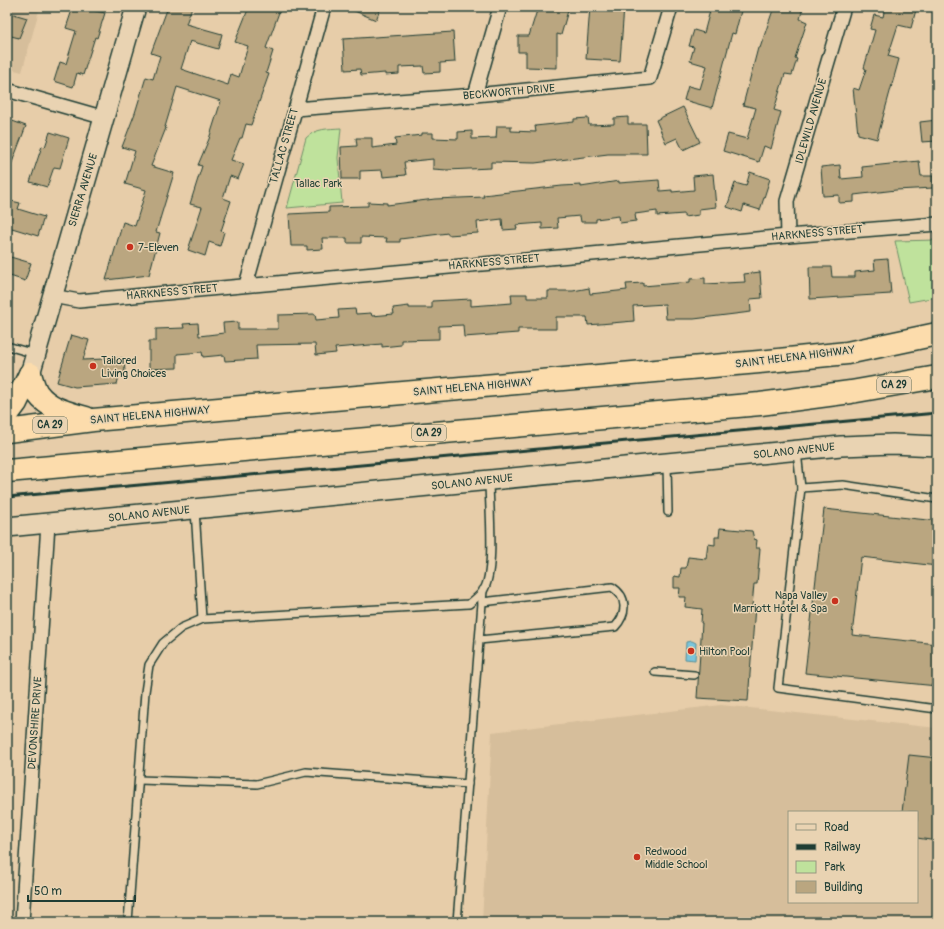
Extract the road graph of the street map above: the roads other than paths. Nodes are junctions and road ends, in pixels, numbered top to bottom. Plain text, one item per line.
1 (136, 7) edge
2 (324, 7) edge
3 (500, 7) edge
4 (671, 7) edge
5 (844, 7) edge
6 (7, 90) edge
7 (475, 95) junction
8 (295, 109) junction
9 (105, 118) junction
10 (937, 224) edge
11 (788, 236) junction
12 (246, 285) junction
13 (52, 296) junction
14 (932, 334) edge
15 (7, 346) edge
16 (33, 364) junction
17 (937, 377) edge
18 (937, 387) edge
19 (851, 392) junction
20 (7, 415) edge
21 (93, 420) junction
22 (7, 431) edge
23 (937, 446) edge
24 (797, 450) junction
25 (666, 463) junction
26 (7, 471) edge
27 (489, 481) junction
28 (801, 488) junction
29 (937, 499) edge
30 (194, 509) junction
31 (668, 512) dead end
32 (48, 524) junction
33 (7, 527) edge
34 (483, 590) junction
35 (482, 602) junction
36 (202, 619) junction
37 (479, 640) junction
38 (655, 672) dead end
39 (694, 675) dead end
40 (937, 709) edge
41 (138, 780) junction
42 (468, 784) junction
43 (22, 922) edge
44 (128, 922) edge
45 (458, 922) edge

1 - 9 street, SIERRA AVENUE
2 - 8 street, TALLAC STREET
3 - 7 street
4 - 7 street, BECKWORTH DRIVE
5 - 11 street, IDLEWILD AVENUE
6 - 9 street
7 - 8 street, BECKWORTH DRIVE
8 - 12 street, TALLAC STREET
9 - 13 street, SIERRA AVENUE
10 - 11 street, HARKNESS STREET
11 - 12 street, HARKNESS STREET
12 - 13 street, HARKNESS STREET
13 - 16 street, SIERRA AVENUE
14 - 21 highway, SAINT HELENA HIGHWAY / CA 29
15 - 16 lane
16 - 20 highway
16 - 21 highway
17 - 19 highway, CA 29
18 - 19 highway
19 - 26 highway, CA 29
21 - 22 highway, SAINT HELENA HIGHWAY / CA 29
23 - 24 street, SOLANO AVENUE
24 - 25 street, SOLANO AVENUE
24 - 28 lane
25 - 27 street, SOLANO AVENUE
25 - 31 lane
27 - 30 street, SOLANO AVENUE
27 - 34 lane
28 - 29 lane
28 - 40 lane
30 - 32 street, SOLANO AVENUE
30 - 36 lane
32 - 33 street, SOLANO AVENUE
32 - 43 street, DEVONSHIRE DRIVE
34 - 35 lane
34 - 36 lane
35 - 37 lane
35 - 37 lane
36 - 41 lane
37 - 42 lane
38 - 39 lane
41 - 42 lane
41 - 44 lane
42 - 45 lane

